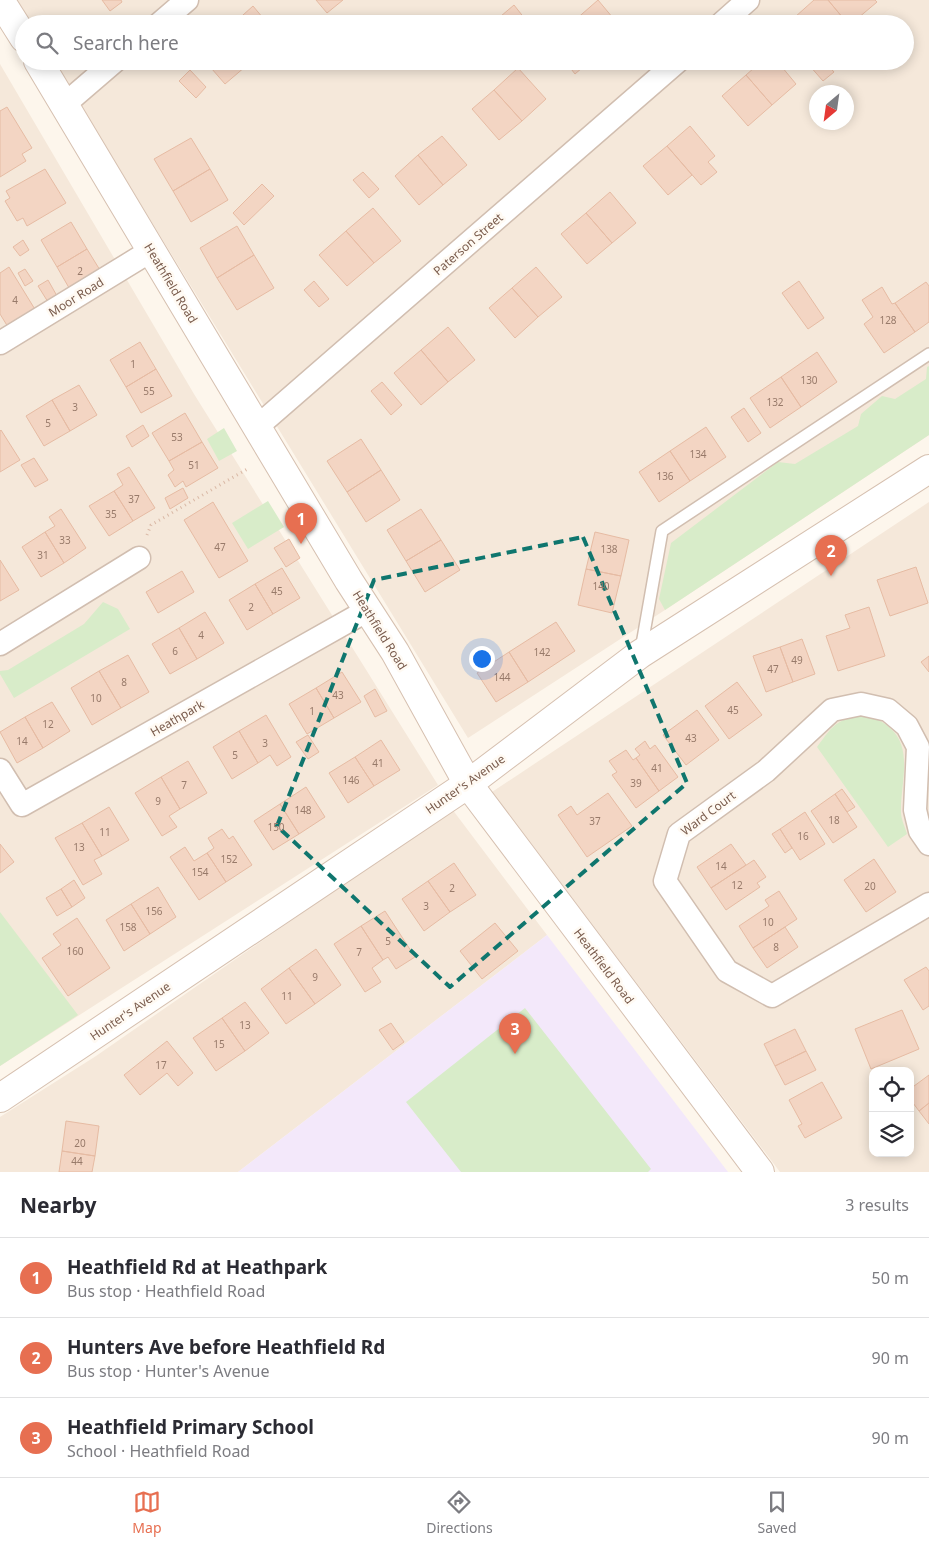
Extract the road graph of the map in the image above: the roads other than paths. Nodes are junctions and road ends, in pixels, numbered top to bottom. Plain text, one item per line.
1 (187, 0) edge
2 (748, 0) edge
3 (1, 5) edge
4 (170, 15) edge
5 (731, 15) edge
6 (15, 25) edge
7 (44, 70) edge
8 (105, 70) edge
9 (668, 70) edge
10 (65, 104) junction
11 (152, 250) junction
12 (0, 344) edge
13 (929, 354) edge
14 (258, 426) junction
15 (929, 469) edge
16 (139, 558) road end
17 (368, 610) junction
18 (0, 644) edge
19 (640, 654) junction
20 (0, 770) edge
21 (468, 784) junction
22 (929, 844) edge
23 (929, 904) edge
24 (0, 1098) edge
25 (760, 1172) edge

1 - 4 street
2 - 5 street
3 - 6 main road
7 - 10 main road, Heathfield Road
8 - 10 street
9 - 14 street, Paterson Street
10 - 11 main road, Heathfield Road
11 - 12 street, Moor Road
11 - 14 main road, Heathfield Road
13 - 19 lane
14 - 17 main road, Heathfield Road
15 - 19 main road, Hunter's Avenue
16 - 18 street
17 - 20 street, Heathpark
17 - 21 main road, Heathfield Road
19 - 21 main road, Hunter's Avenue
21 - 24 main road, Hunter's Avenue
21 - 25 main road, Heathfield Road
22 - 23 street, Ward Court

